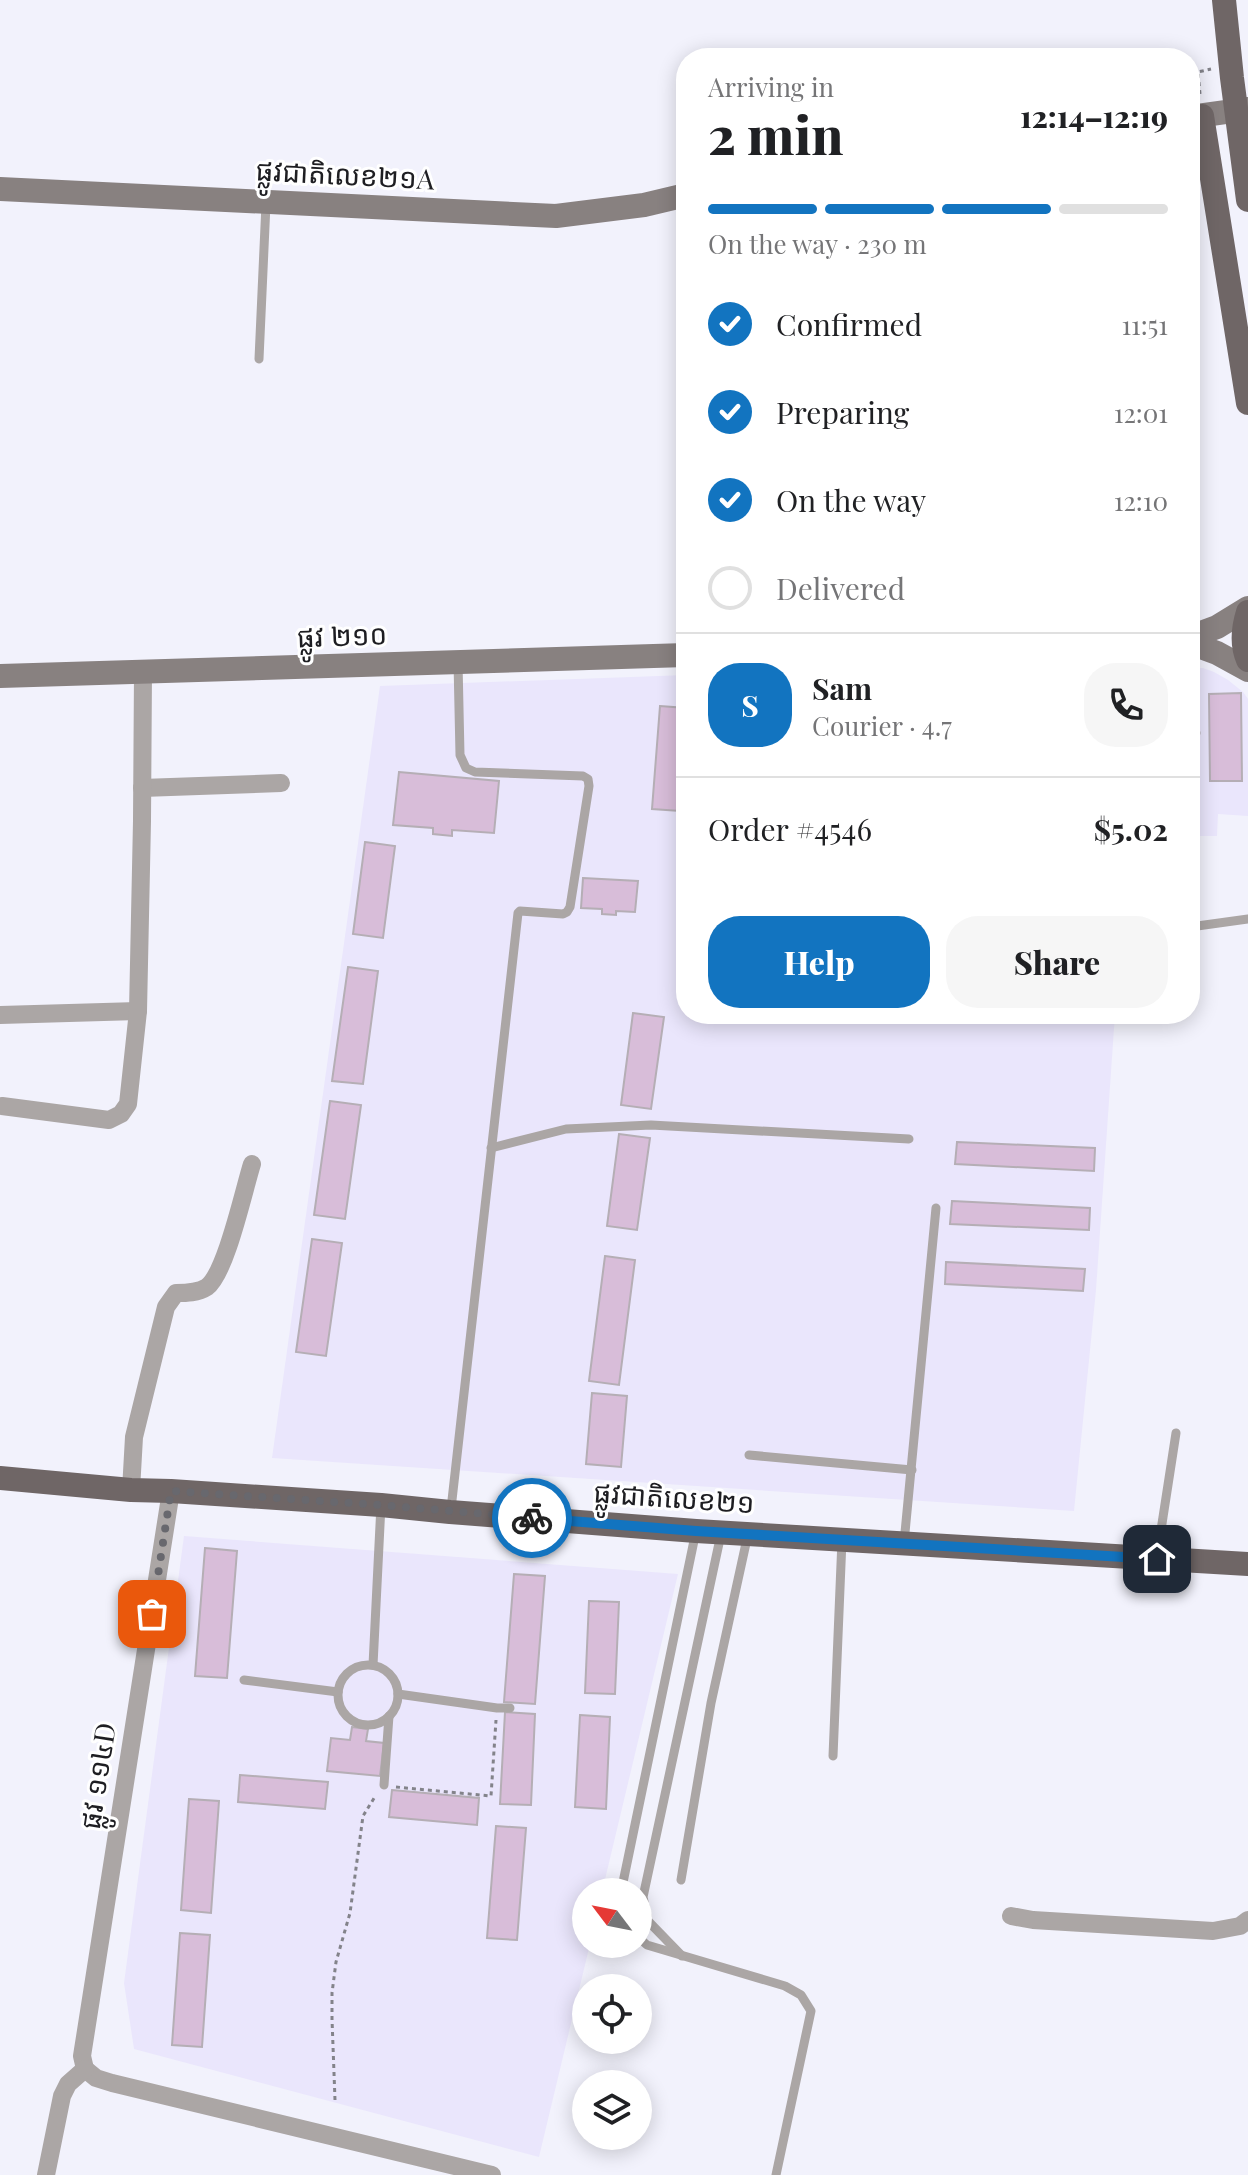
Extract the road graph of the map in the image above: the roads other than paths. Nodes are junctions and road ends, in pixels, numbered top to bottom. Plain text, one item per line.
1 (1224, 0) edge
2 (1248, 109) edge
3 (1200, 116) edge
4 (1200, 139) edge
5 (0, 189) edge
6 (676, 197) edge
7 (1248, 200) edge
8 (267, 201) junction
9 (259, 359) dead end
10 (1248, 403) edge
11 (1248, 610) edge
12 (1200, 635) edge
13 (1200, 645) edge
14 (676, 655) edge
15 (1248, 660) edge
16 (458, 662) junction
17 (1248, 670) edge
18 (143, 672) junction
19 (0, 676) edge
20 (281, 783) dead end
21 (142, 788) junction
22 (1248, 919) edge
23 (1200, 926) edge
24 (138, 1011) junction
25 (0, 1015) edge
26 (2, 1106) edge
27 (909, 1139) dead end
28 (491, 1148) junction
29 (252, 1164) dead end
30 (936, 1208) dead end
31 (1176, 1433) dead end
32 (749, 1455) dead end
33 (912, 1470) junction
34 (0, 1478) edge
35 (131, 1490) junction
36 (171, 1491) junction
37 (381, 1505) junction
38 (450, 1512) junction
39 (696, 1531) junction
40 (721, 1532) junction
41 (748, 1534) junction
42 (842, 1540) junction
43 (904, 1544) junction
44 (1157, 1559) junction
45 (1248, 1564) edge
46 (373, 1665) junction
47 (244, 1680) dead end
48 (338, 1692) junction
49 (398, 1694) junction
50 (510, 1708) dead end
51 (389, 1716) junction
52 (833, 1756) dead end
53 (384, 1785) road end
54 (624, 1878) edge
55 (681, 1880) dead end
56 (1011, 1916) dead end
57 (1248, 1920) edge
58 (652, 1947) edge
59 (682, 1956) junction
60 (85, 2069) junction
61 (46, 2175) edge
62 (492, 2175) edge
63 (776, 2175) edge

1 - 7 main road, bridge
2 - 3 street
4 - 10 main road
5 - 8 street, ផ្លូវជាតិលេខ២១A
6 - 8 street, ផ្លូវជាតិលេខ២១A
8 - 9 lane
11 - 12 street
11 - 15 main road
13 - 17 street
14 - 16 street, ផ្លូវ ២១០
16 - 18 street, ផ្លូវ ២១០
16 - 28 lane
18 - 19 street, ផ្លូវ ២១០
18 - 21 street
20 - 21 street
21 - 24 street
22 - 23 lane
24 - 25 street
24 - 26 street
27 - 28 lane
28 - 38 lane
29 - 35 street
30 - 33 lane
31 - 44 lane
32 - 33 lane
33 - 43 lane
34 - 35 main road, ផ្លូវជាតិលេខ២១
35 - 36 main road, ផ្លូវជាតិលេខ២១
36 - 37 main road, ផ្លូវជាតិលេខ២១
36 - 60 street, ផ្លូវ ១១៤D
37 - 38 main road, ផ្លូវជាតិលេខ២១
37 - 46 lane
38 - 39 main road, ផ្លូវជាតិលេខ២១
39 - 40 main road, ផ្លូវជាតិលេខ២១
39 - 54 lane
40 - 41 main road, ផ្លូវជាតិលេខ២១
40 - 59 lane
41 - 42 main road, ផ្លូវជាតិលេខ២១
41 - 55 lane
42 - 43 main road, ផ្លូវជាតិលេខ២១
42 - 52 lane
43 - 44 main road, ផ្លូវជាតិលេខ២១
44 - 45 main road, ផ្លូវជាតិលេខ២១
46 - 48 lane
46 - 49 lane
47 - 48 lane
48 - 51 lane
49 - 50 lane
49 - 51 lane
51 - 53 lane
56 - 57 street
58 - 59 lane
59 - 63 lane
60 - 61 street
60 - 62 street

